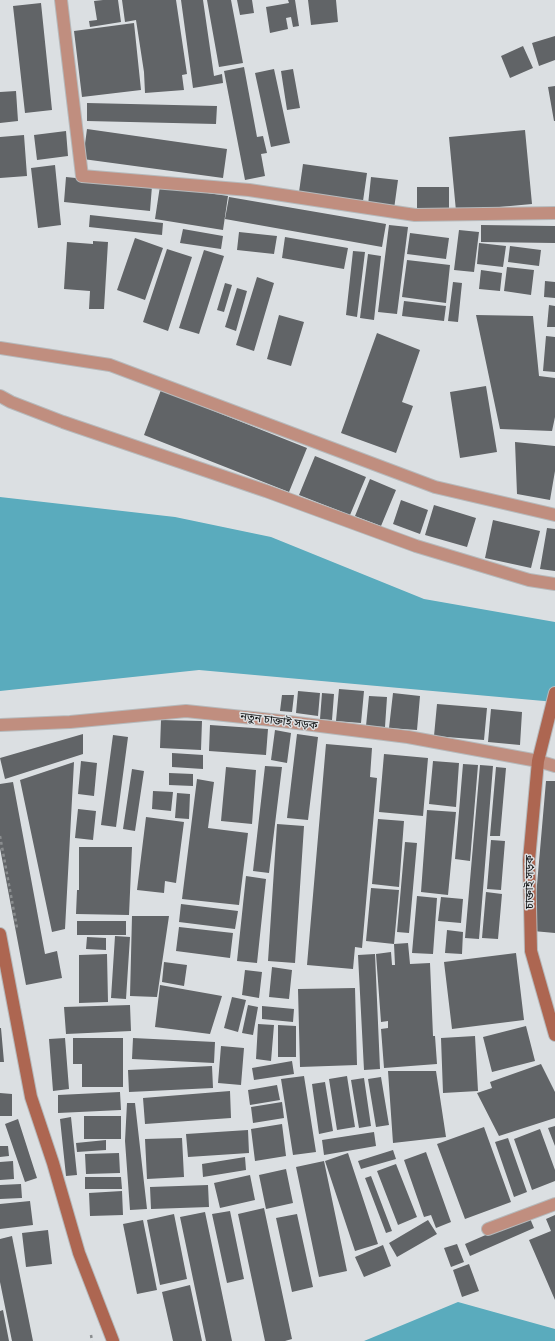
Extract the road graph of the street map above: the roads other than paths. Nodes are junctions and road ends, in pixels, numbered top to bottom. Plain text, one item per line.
1 (61, 0) edge
2 (555, 213) edge
3 (0, 348) edge
4 (0, 396) edge
5 (555, 515) edge
6 (555, 584) edge
7 (555, 693) edge
8 (0, 725) edge
9 (538, 762) junction
10 (555, 766) edge
11 (0, 934) edge
12 (555, 1035) edge
13 (555, 1204) edge
14 (488, 1229) dead end
15 (112, 1341) edge

1 - 2 street
3 - 5 street
4 - 6 street
7 - 9 main road, চাক্তাই সড়ক
8 - 9 street, নতুন চাক্তাই সড়ক
9 - 10 street, নতুন চাক্তাই সড়ক
9 - 12 main road, চাক্তাই সড়ক
11 - 15 main road
13 - 14 street

